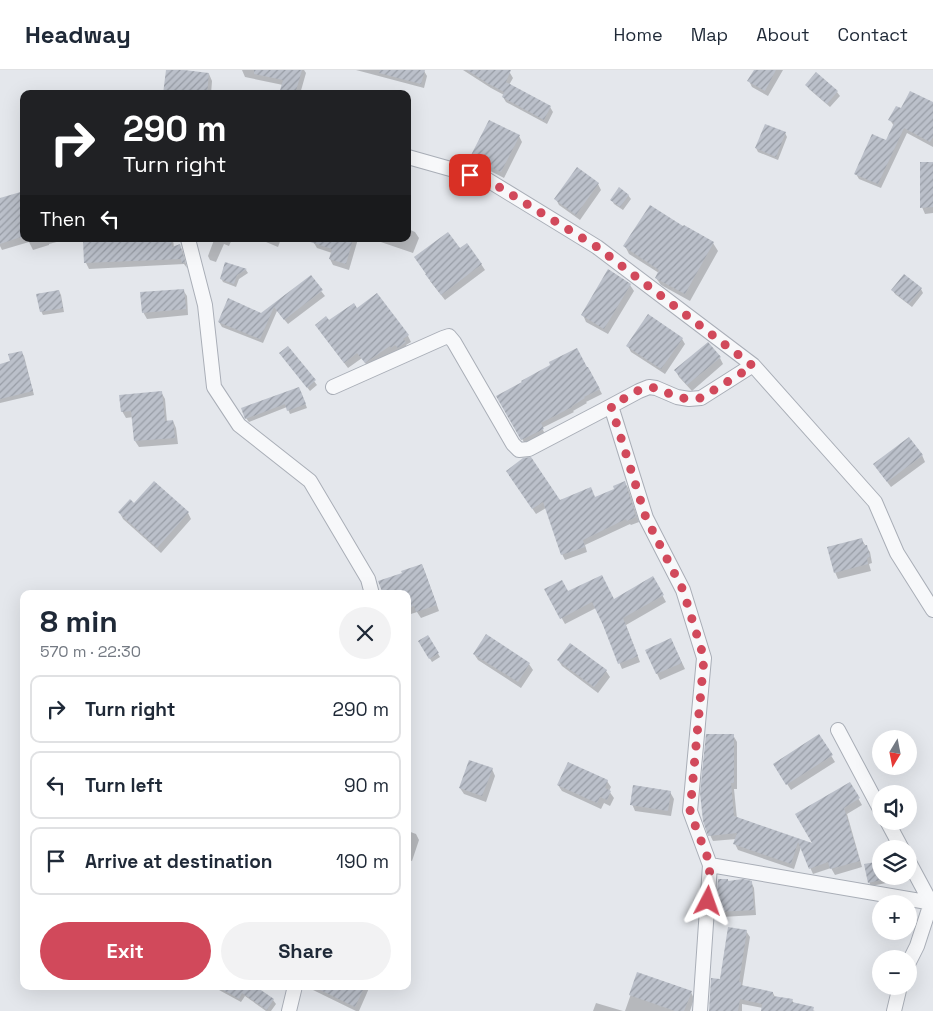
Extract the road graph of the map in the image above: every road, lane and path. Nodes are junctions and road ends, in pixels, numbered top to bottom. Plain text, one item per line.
1 (411, 158) edge
2 (189, 242) edge
3 (753, 366) junction
4 (333, 387) dead end
5 (611, 406) junction
6 (371, 590) edge
7 (933, 610) edge
8 (838, 730) dead end
9 (872, 794) edge
10 (710, 864) junction
11 (917, 876) edge
12 (932, 903) edge
13 (915, 950) edge
14 (294, 990) edge
15 (898, 995) edge
16 (289, 1011) edge
17 (700, 1011) edge
18 (894, 1011) edge

1 - 3 street
2 - 6 street
3 - 5 street
3 - 7 street
4 - 5 street
5 - 10 street
8 - 9 street
10 - 12 street
10 - 17 street
11 - 12 street
12 - 13 street
14 - 16 street
15 - 18 street

